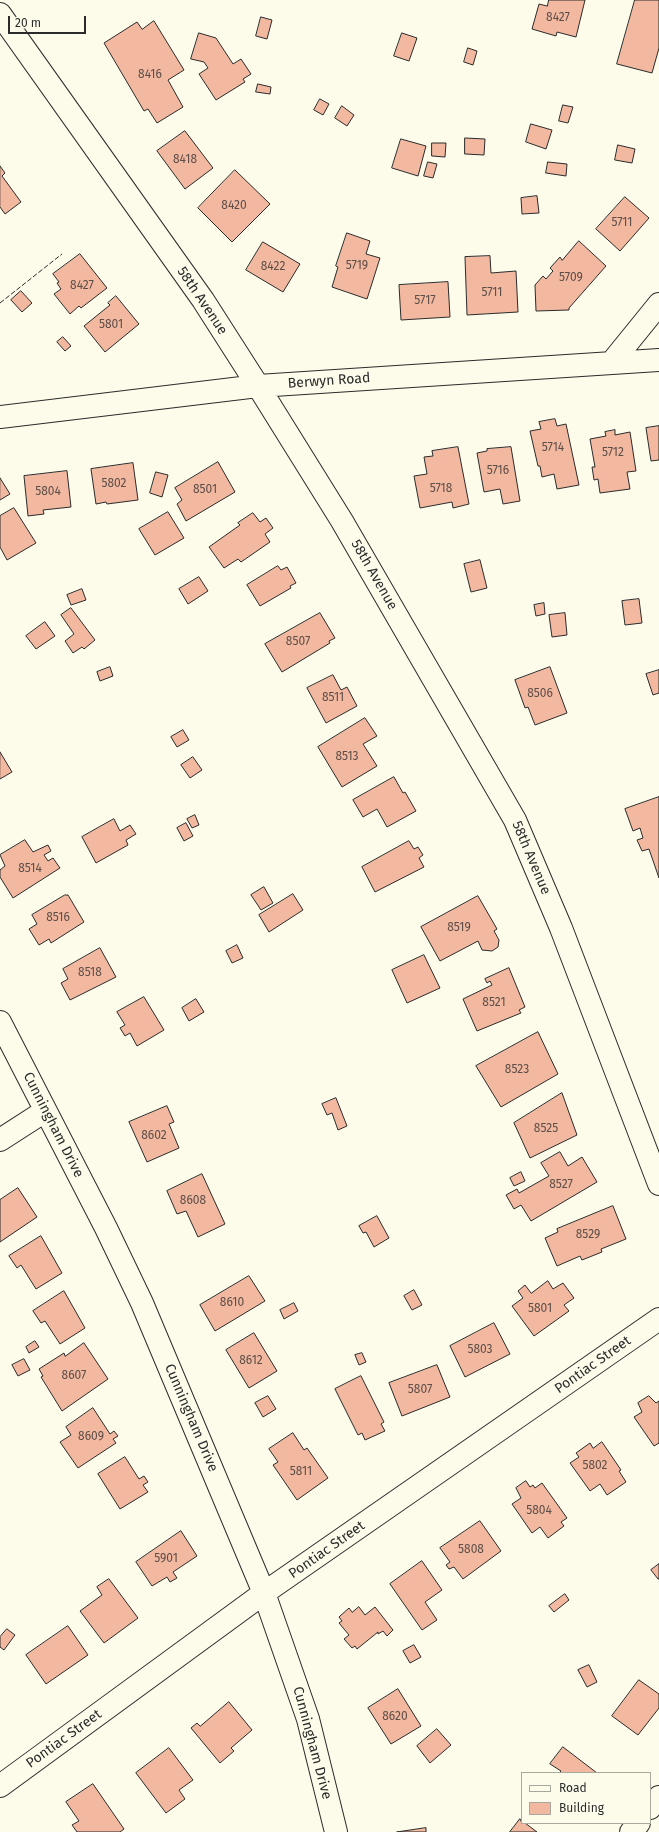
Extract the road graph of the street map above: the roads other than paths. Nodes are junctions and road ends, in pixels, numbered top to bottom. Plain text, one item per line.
1 (0, 14) edge
2 (659, 304) edge
3 (659, 360) edge
4 (612, 362) junction
5 (258, 386) junction
6 (0, 417) edge
7 (0, 1022) edge
8 (45, 1111) junction
9 (0, 1140) edge
10 (659, 1184) edge
11 (659, 1319) edge
12 (264, 1594) junction
13 (0, 1786) edge
14 (659, 1797) edge
15 (651, 1807) edge
16 (336, 1832) edge

1 - 5 street, 58th Avenue
2 - 4 street
3 - 4 street, Berwyn Road
4 - 5 street, Berwyn Road
5 - 6 street, Berwyn Road
5 - 10 street, 58th Avenue
7 - 8 street, Cunningham Drive
8 - 9 street
8 - 12 street, Cunningham Drive
11 - 12 street, Pontiac Street
12 - 13 street, Pontiac Street
12 - 16 street, Cunningham Drive
14 - 15 street

